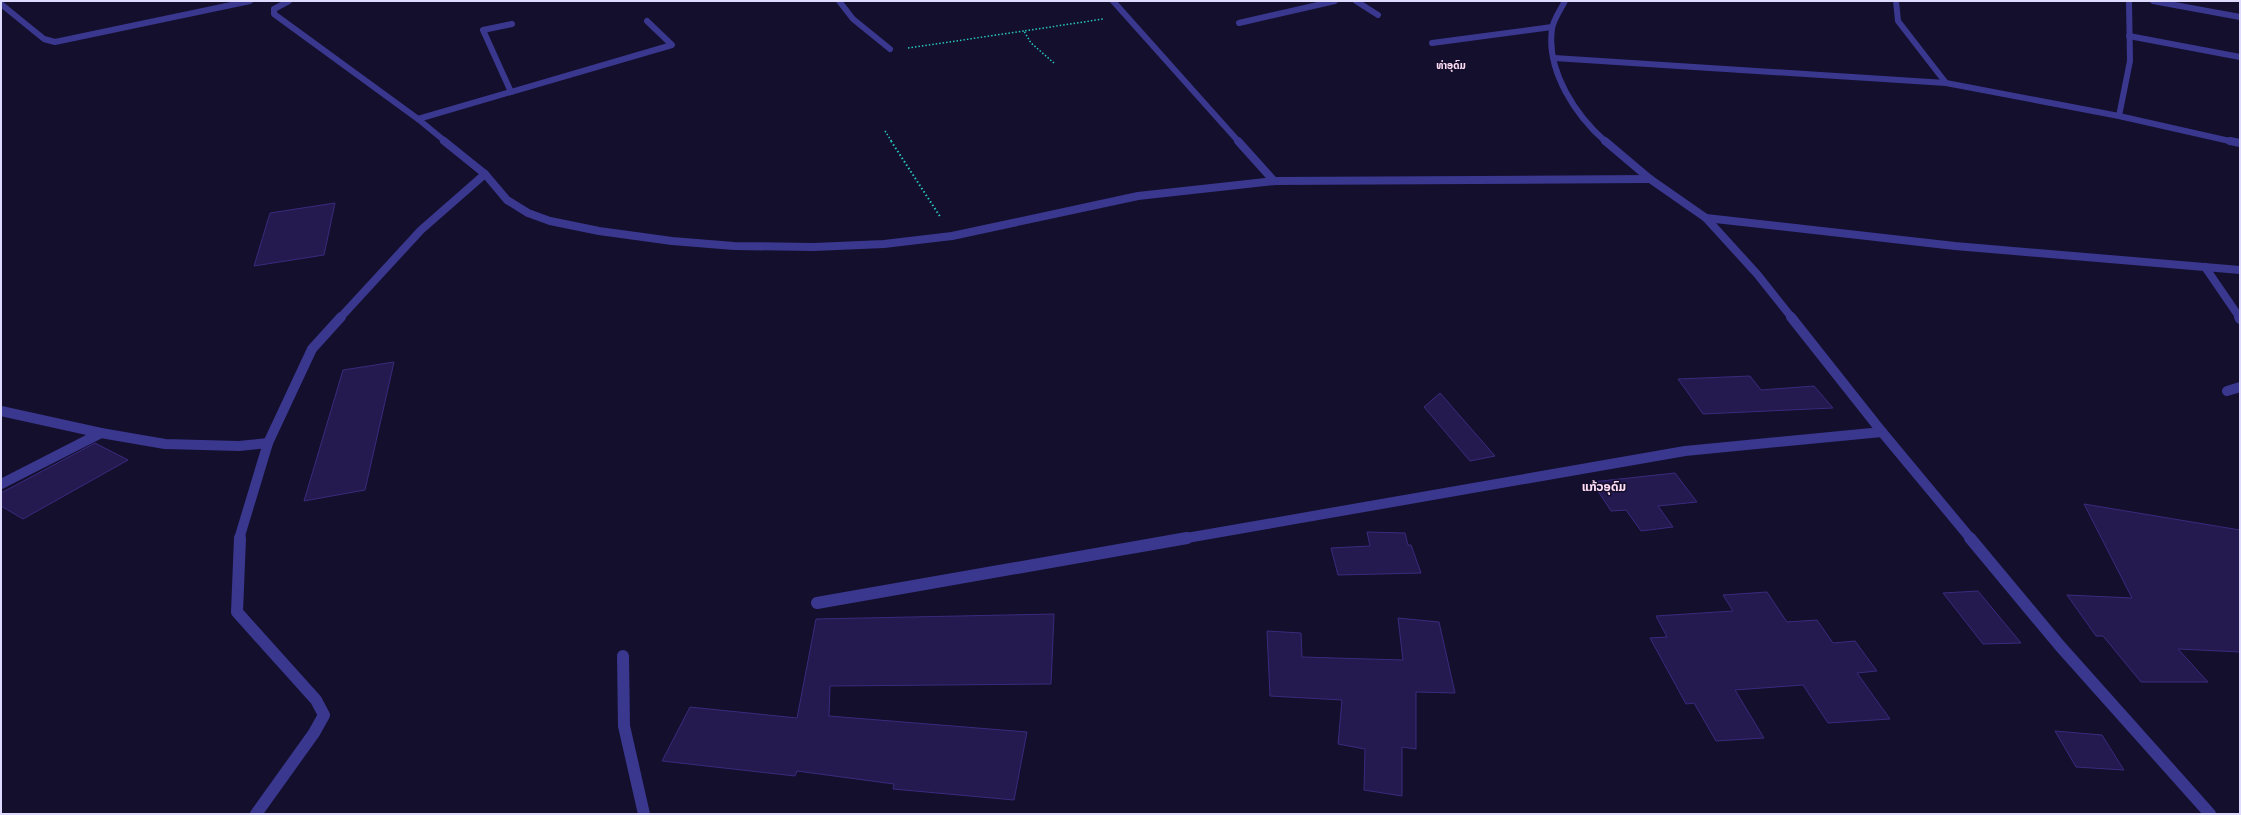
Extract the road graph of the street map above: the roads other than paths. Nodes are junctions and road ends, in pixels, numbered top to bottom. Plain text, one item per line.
1 (250, 1) edge
2 (281, 1) edge
3 (290, 1) edge
4 (839, 1) edge
5 (1113, 1) edge
6 (1334, 1) edge
7 (1356, 1) edge
8 (1565, 1) edge
9 (1896, 1) edge
10 (2129, 1) edge
11 (2153, 1) edge
12 (1, 4) edge
13 (1378, 15) dead end
14 (2240, 17) edge
15 (647, 21) dead end
16 (1240, 23) dead end
17 (512, 24) dead end
18 (1552, 27) junction
19 (2129, 36) junction
20 (1432, 43) dead end
21 (890, 48) road end
22 (2240, 57) edge
23 (1554, 58) junction
24 (1946, 83) junction
25 (511, 92) junction
26 (2118, 116) junction
27 (418, 119) junction
28 (2240, 143) edge
29 (485, 174) junction
30 (1650, 179) junction
31 (1274, 182) junction
32 (1706, 218) junction
33 (2205, 267) junction
34 (2240, 270) edge
35 (2240, 319) edge
36 (2240, 387) edge
37 (2227, 391) dead end
38 (1, 410) edge
39 (1882, 432) junction
40 (101, 433) junction
41 (268, 443) junction
42 (1, 484) edge
43 (817, 603) dead end
44 (623, 656) dead end
45 (256, 814) edge
46 (644, 814) edge
47 (2210, 814) edge

1 - 12 street
2 - 3 street
3 - 27 street
4 - 21 street
5 - 31 street
6 - 16 street
7 - 13 street
8 - 18 street
9 - 24 street
10 - 19 street
11 - 14 street
15 - 25 street
17 - 25 street
18 - 20 street
18 - 23 street
19 - 22 street
19 - 26 street
23 - 24 street
23 - 30 street
24 - 26 street
25 - 27 street
26 - 28 street
27 - 29 street
29 - 31 street
29 - 41 street
30 - 31 street
30 - 32 street
32 - 33 street
32 - 39 street
33 - 34 street
33 - 35 street
36 - 37 street
38 - 40 street
39 - 43 street
39 - 47 street
40 - 41 street
40 - 42 street
41 - 45 street
44 - 46 street

